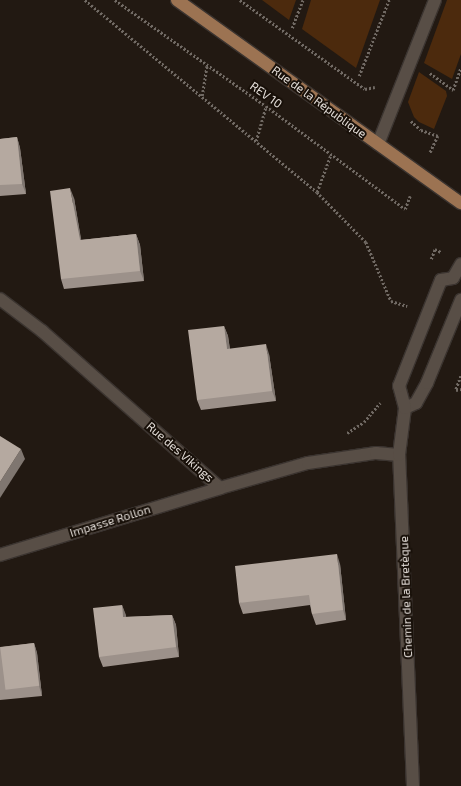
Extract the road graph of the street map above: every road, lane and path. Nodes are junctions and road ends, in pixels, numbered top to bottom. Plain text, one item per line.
1 (85, 0) edge
2 (115, 0) edge
3 (177, 0) edge
4 (240, 0) edge
5 (303, 0) edge
6 (389, 0) edge
7 (435, 0) edge
8 (292, 28) dead end
9 (207, 65) junction
10 (461, 67) edge
11 (359, 76) dead end
12 (375, 87) dead end
13 (453, 90) dead end
14 (202, 96) junction
15 (266, 106) junction
16 (256, 141) junction
17 (378, 144) junction
18 (330, 154) junction
19 (317, 192) junction
20 (461, 203) edge
21 (406, 209) dead end
22 (435, 250) dead end
23 (430, 264) dead end
24 (461, 264) edge
25 (457, 281) edge
26 (0, 299) edge
27 (461, 300) edge
28 (413, 308) dead end
29 (461, 376) edge
30 (461, 388) edge
31 (382, 396) dead end
32 (405, 408) junction
33 (345, 434) dead end
34 (399, 455) junction
35 (220, 488) junction
36 (0, 555) edge
37 (413, 786) edge

1 - 14 path
2 - 9 path, REV 10
3 - 17 main road, Rue de la République
4 - 12 path
5 - 8 path
6 - 11 path
7 - 17 street
9 - 14 path
9 - 15 path, REV 10
10 - 13 path
14 - 16 path
15 - 16 path
15 - 18 path, REV 10
16 - 19 path
17 - 20 main road, Rue de la République
18 - 19 path
18 - 21 path, REV 10
19 - 28 path
22 - 23 path
24 - 25 street, Chemin de la Bretèque
25 - 32 street, Chemin de la Bretèque
26 - 35 street, Rue des Vikings
27 - 32 street
29 - 30 path
31 - 33 path
32 - 34 street, Chemin de la Bretèque
34 - 35 street, Rue des Vikings
34 - 37 street, Chemin de la Bretèque
35 - 36 street, Impasse Rollon

